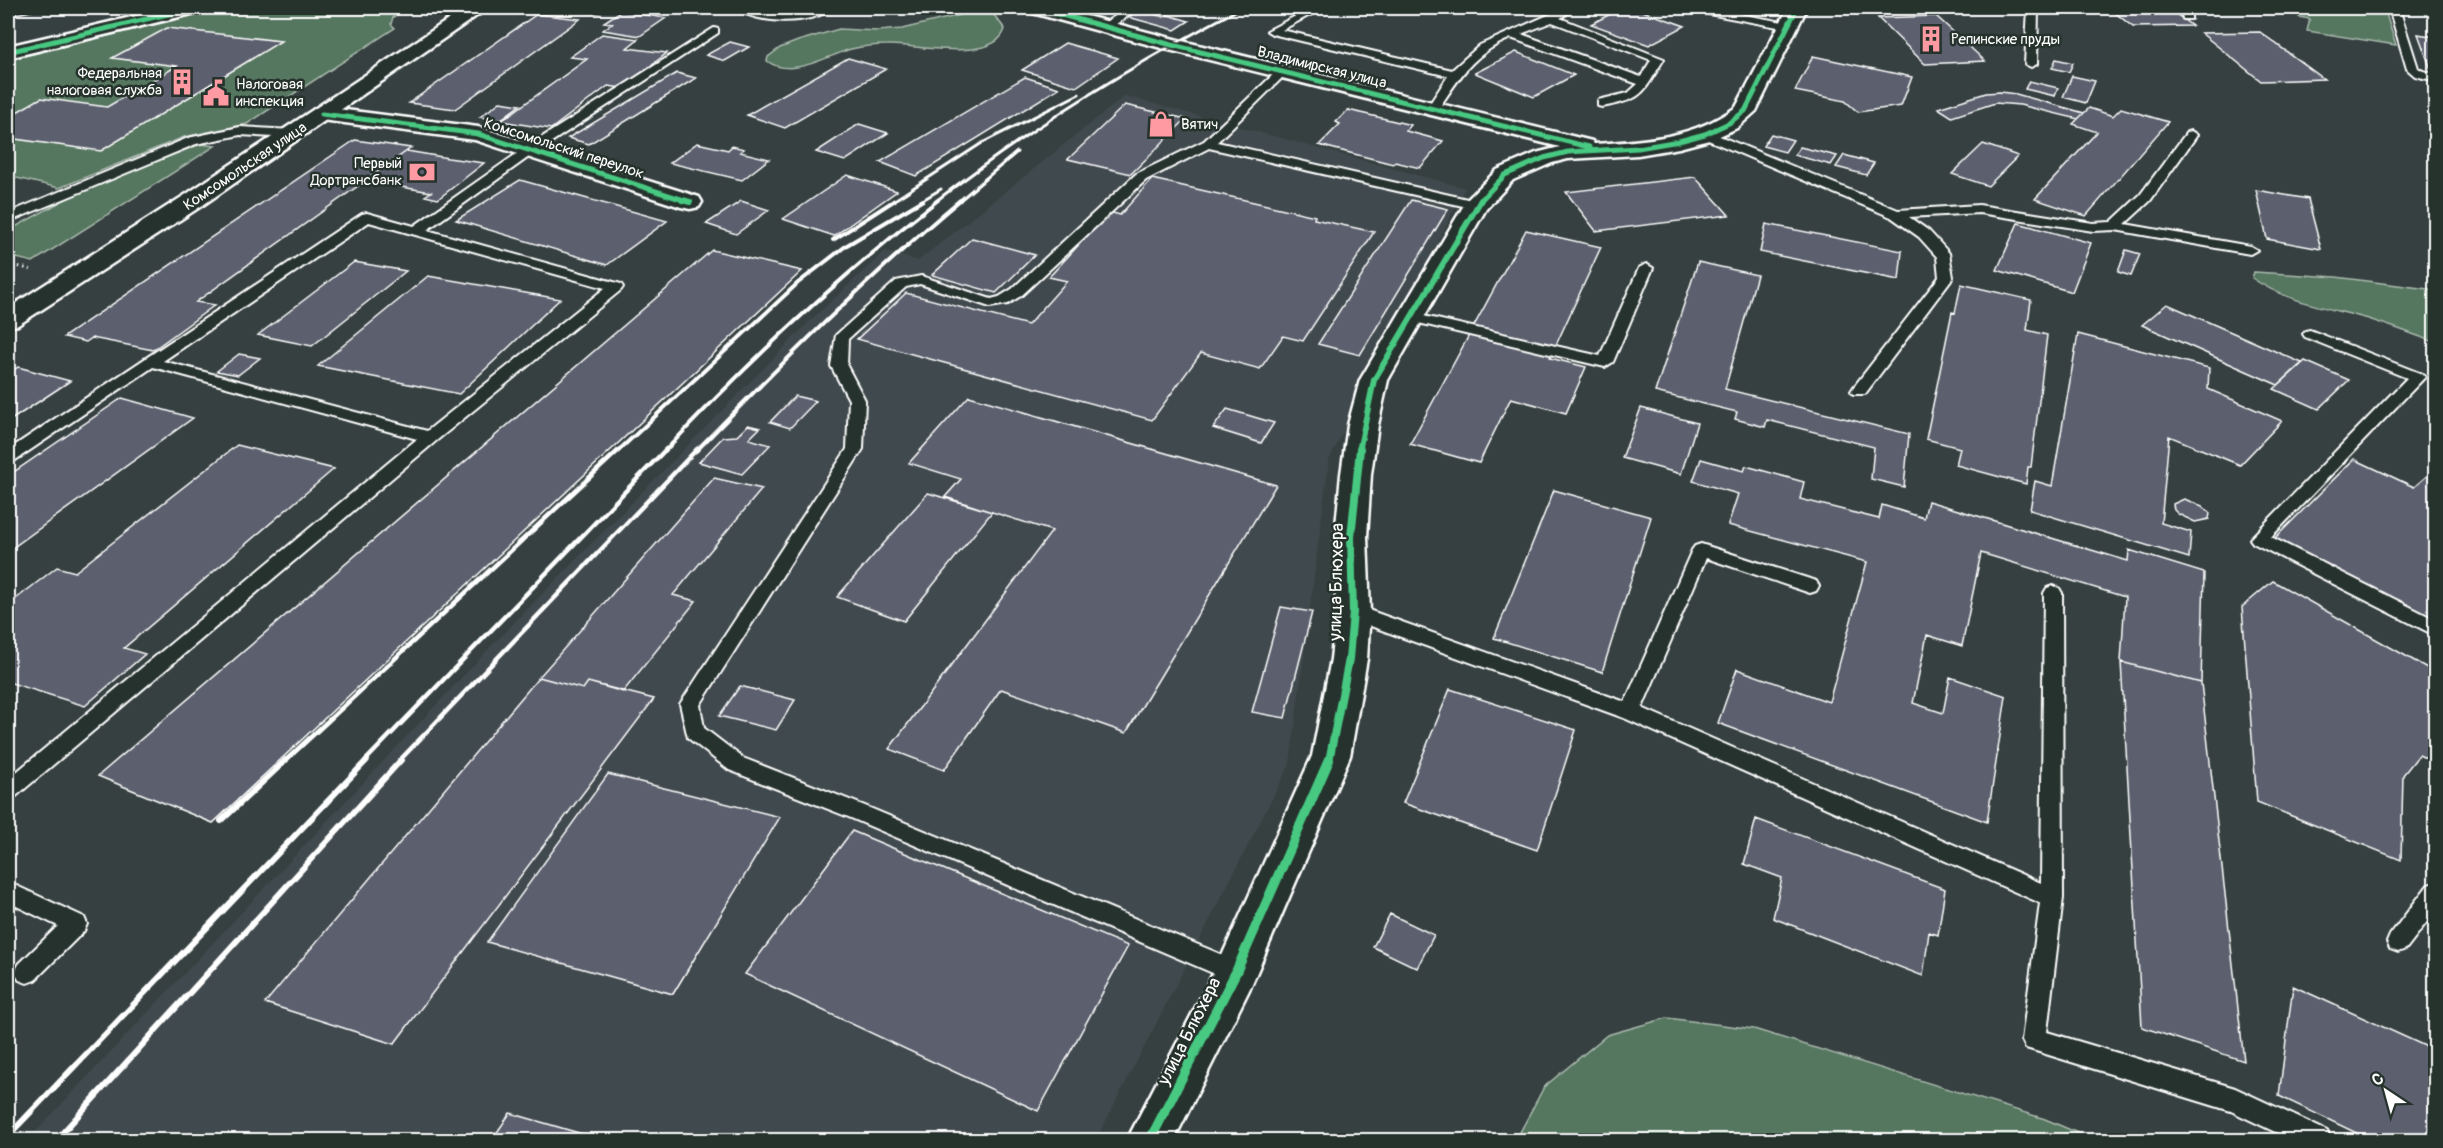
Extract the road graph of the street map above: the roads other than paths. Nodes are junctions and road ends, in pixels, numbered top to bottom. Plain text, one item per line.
1 (193, 8) edge
2 (478, 8) edge
3 (589, 8) edge
4 (598, 8) edge
5 (740, 8) edge
6 (827, 8) edge
7 (1036, 8) edge
8 (1134, 8) edge
9 (1318, 8) edge
10 (1571, 8) edge
11 (1693, 8) edge
12 (2033, 8) edge
13 (2394, 8) edge
14 (1552, 13) edge
15 (1792, 17) edge
16 (1105, 27) junction
17 (714, 31) dead end
18 (1511, 34) junction
19 (8, 52) edge
20 (2031, 64) dead end
21 (1282, 72) junction
22 (1454, 74) junction
23 (2436, 78) edge
24 (1644, 82) junction
25 (1602, 104) dead end
26 (1433, 108) junction
27 (322, 114) junction
28 (292, 134) junction
29 (1705, 134) junction
30 (2191, 135) dead end
31 (1208, 144) junction
32 (1603, 150) junction
33 (530, 151) junction
34 (690, 202) dead end
35 (1476, 205) junction
36 (14, 209) edge
37 (1896, 214) junction
38 (8, 218) edge
39 (2115, 225) junction
40 (416, 231) junction
41 (2250, 250) dead end
42 (1646, 268) dead end
43 (1410, 316) junction
44 (8, 319) edge
45 (2310, 334) dead end
46 (150, 362) junction
47 (1859, 391) dead end
48 (430, 437) junction
49 (8, 457) edge
50 (1810, 586) dead end
51 (2053, 593) dead end
52 (1353, 612) junction
53 (2436, 629) edge
54 (1631, 712) junction
55 (8, 791) edge
56 (8, 892) edge
57 (2436, 892) edge
58 (2052, 898) junction
59 (2398, 942) dead end
60 (27, 972) dead end
61 (1236, 972) junction
62 (1150, 1140) edge
63 (2318, 1140) edge

1 - 19 street
2 - 27 street, Комсомольская улица
3 - 4 lane
5 - 6 lane
7 - 16 street, Владимирская улица
8 - 16 lane
9 - 22 lane
10 - 14 lane
11 - 15 lane
12 - 20 lane
13 - 23 lane
14 - 18 lane
14 - 24 lane
15 - 29 street, улица Блюхера
16 - 21 street, Владимирская улица
17 - 33 lane
18 - 22 lane
18 - 24 lane
21 - 26 street, Владимирская улица
21 - 31 lane
22 - 26 lane
24 - 25 lane
26 - 32 street, Владимирская улица
27 - 28 street, Комсомольская улица
27 - 33 street, Комсомольский переулок
28 - 36 lane
28 - 44 street, Комсомольская улица
29 - 32 street, улица Блюхера
29 - 37 lane
30 - 39 lane
31 - 35 lane
31 - 61 lane
32 - 35 street, улица Блюхера
33 - 34 street, Комсомольский переулок
33 - 40 lane
35 - 43 street, улица Блюхера
36 - 38 lane
37 - 39 lane
37 - 47 lane
39 - 41 lane
40 - 46 lane
40 - 48 lane
42 - 43 lane
43 - 52 street, улица Блюхера
45 - 53 lane
46 - 48 lane
46 - 49 lane
48 - 55 lane
50 - 54 lane
51 - 58 lane
52 - 54 lane
52 - 61 street, улица Блюхера
54 - 58 lane
56 - 60 lane
57 - 59 lane
58 - 63 lane
61 - 62 street, улица Блюхера

